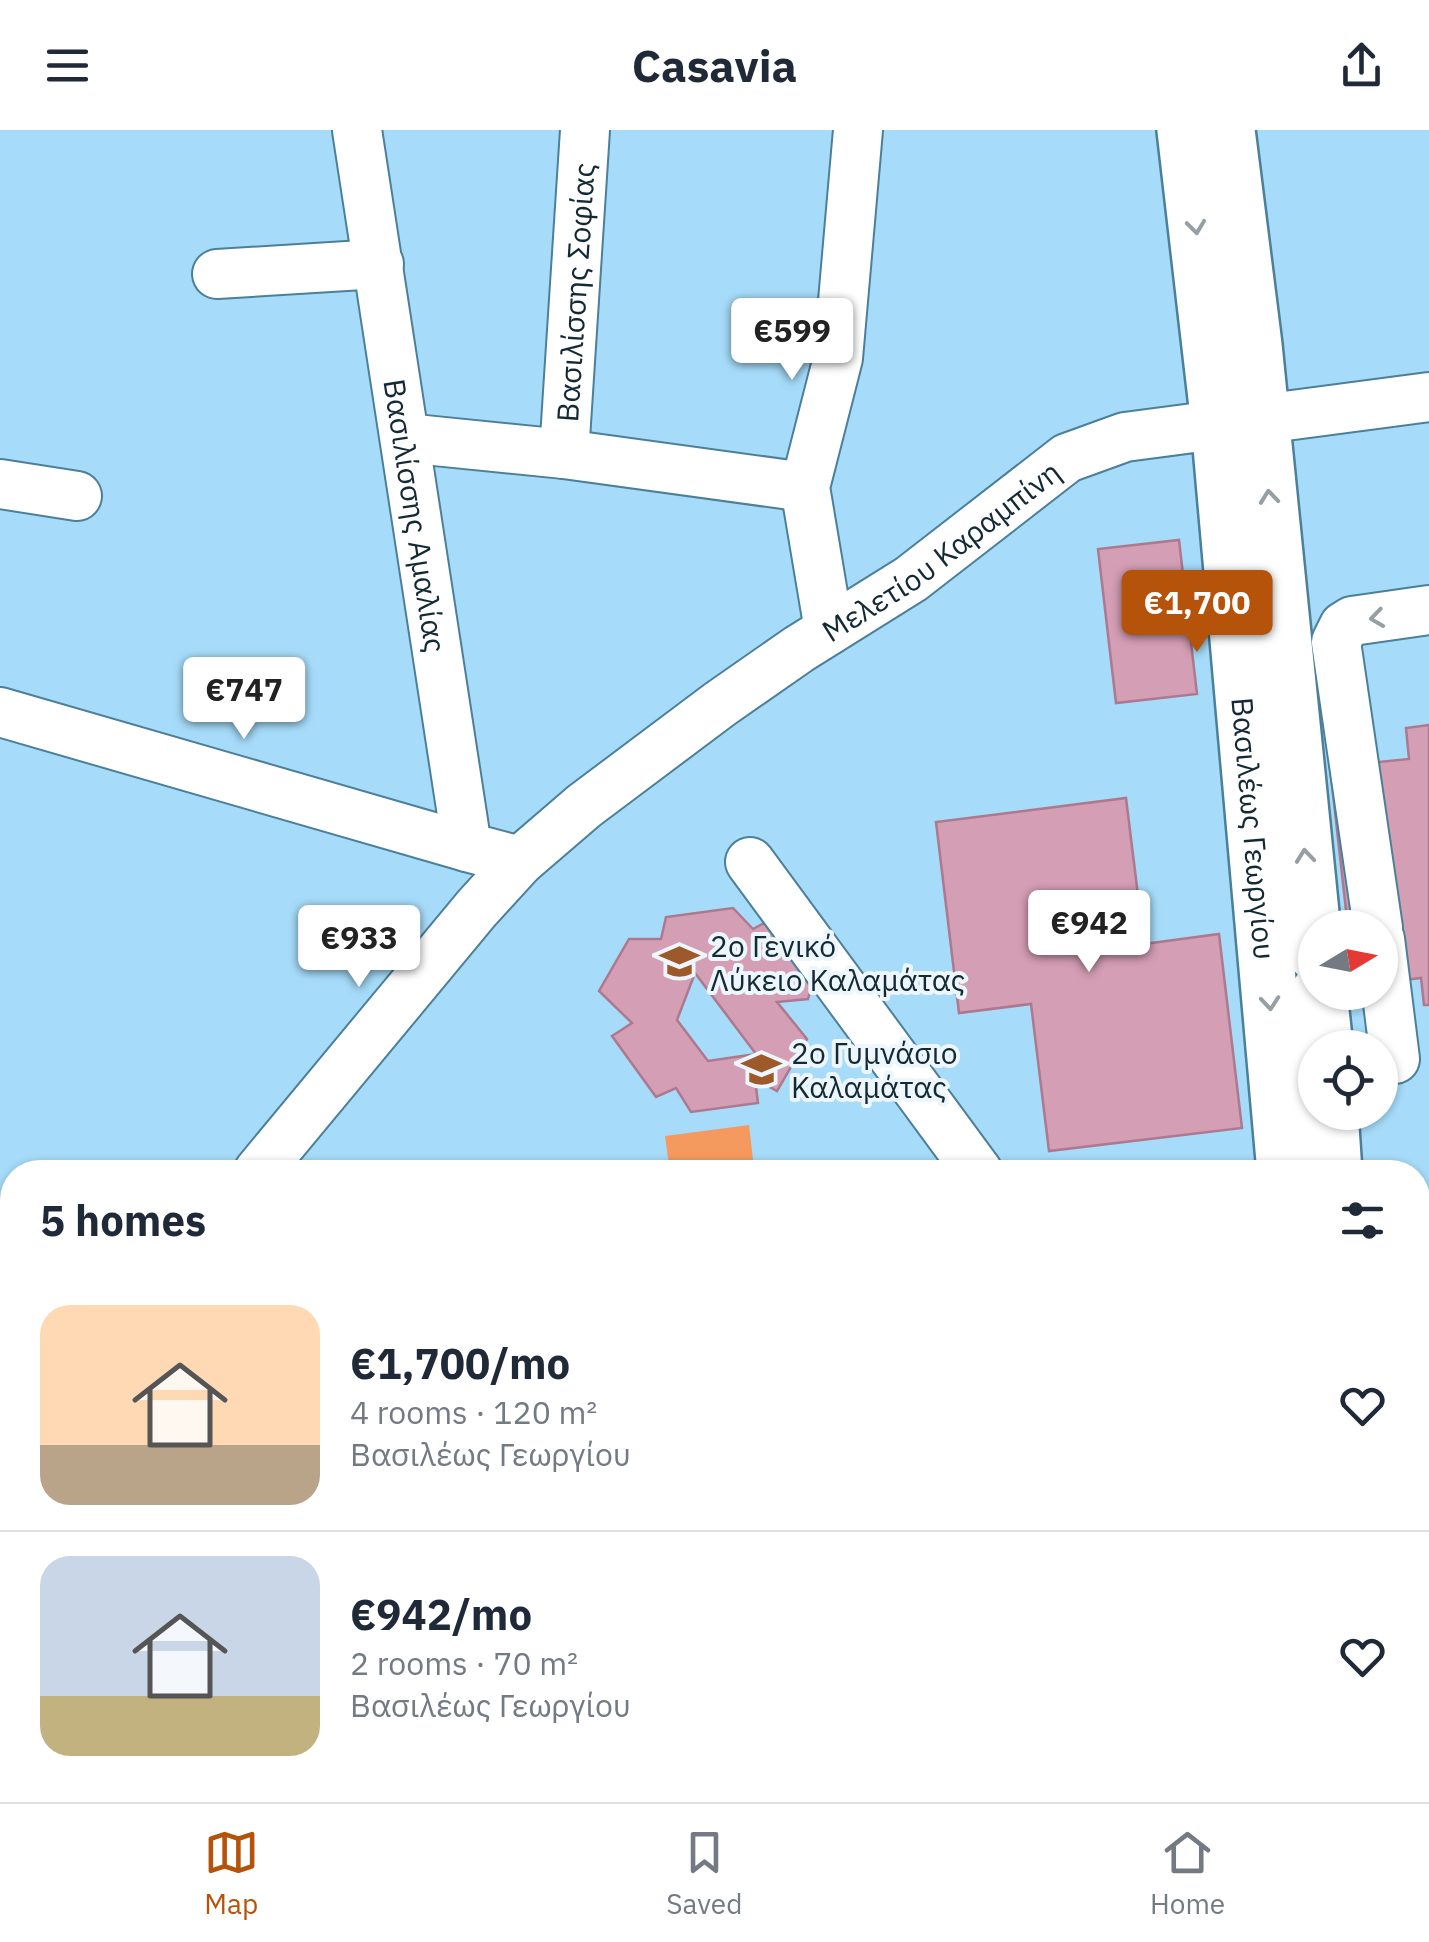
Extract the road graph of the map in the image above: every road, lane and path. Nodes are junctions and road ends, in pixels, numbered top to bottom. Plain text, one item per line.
1 (358, 130) edge
2 (584, 130) edge
3 (858, 130) edge
4 (1185, 130) edge
5 (1227, 130) edge
6 (378, 264) junction
7 (217, 274) dead end
8 (1429, 396) edge
9 (1240, 422) junction
10 (405, 438) junction
11 (564, 454) junction
12 (0, 484) edge
13 (805, 487) junction
14 (77, 496) dead end
15 (1429, 610) edge
16 (828, 630) junction
17 (0, 712) edge
18 (467, 847) junction
19 (520, 861) junction
20 (750, 862) dead end
21 (1309, 910) edge
22 (1375, 910) edge
23 (1392, 1010) edge
24 (1401, 1058) edge
25 (1318, 1130) edge
26 (268, 1160) edge
27 (969, 1160) edge
28 (1289, 1160) edge
29 (1298, 1160) edge

1 - 6 street, Βασιλίσσης Αμαλίας
2 - 11 street, Βασιλίσσης Σοφίας
3 - 13 street
4 -> 9 main road, Βασιλέως Γεωργίου
5 - 9 main road, Βασιλέως Γεωργίου
6 - 7 street
6 - 10 street, Βασιλίσσης Αμαλίας
8 - 9 street, Μελετίου Καραμπίνη
9 - 16 street, Μελετίου Καραμπίνη
21 -> 9 main road, Βασιλέως Γεωργίου
9 -> 28 main road, Βασιλέως Γεωργίου
10 - 11 street
10 - 18 street, Βασιλίσσης Αμαλίας
11 - 13 street
12 - 14 street
13 - 16 street
15 -> 22 street
16 - 19 street, Μελετίου Καραμπίνη
17 - 18 street
18 - 19 street
19 - 26 street, Μελετίου Καραμπίνη
20 - 27 street
23 - 24 street
25 - 29 main road, Βασιλέως Γεωργίου

